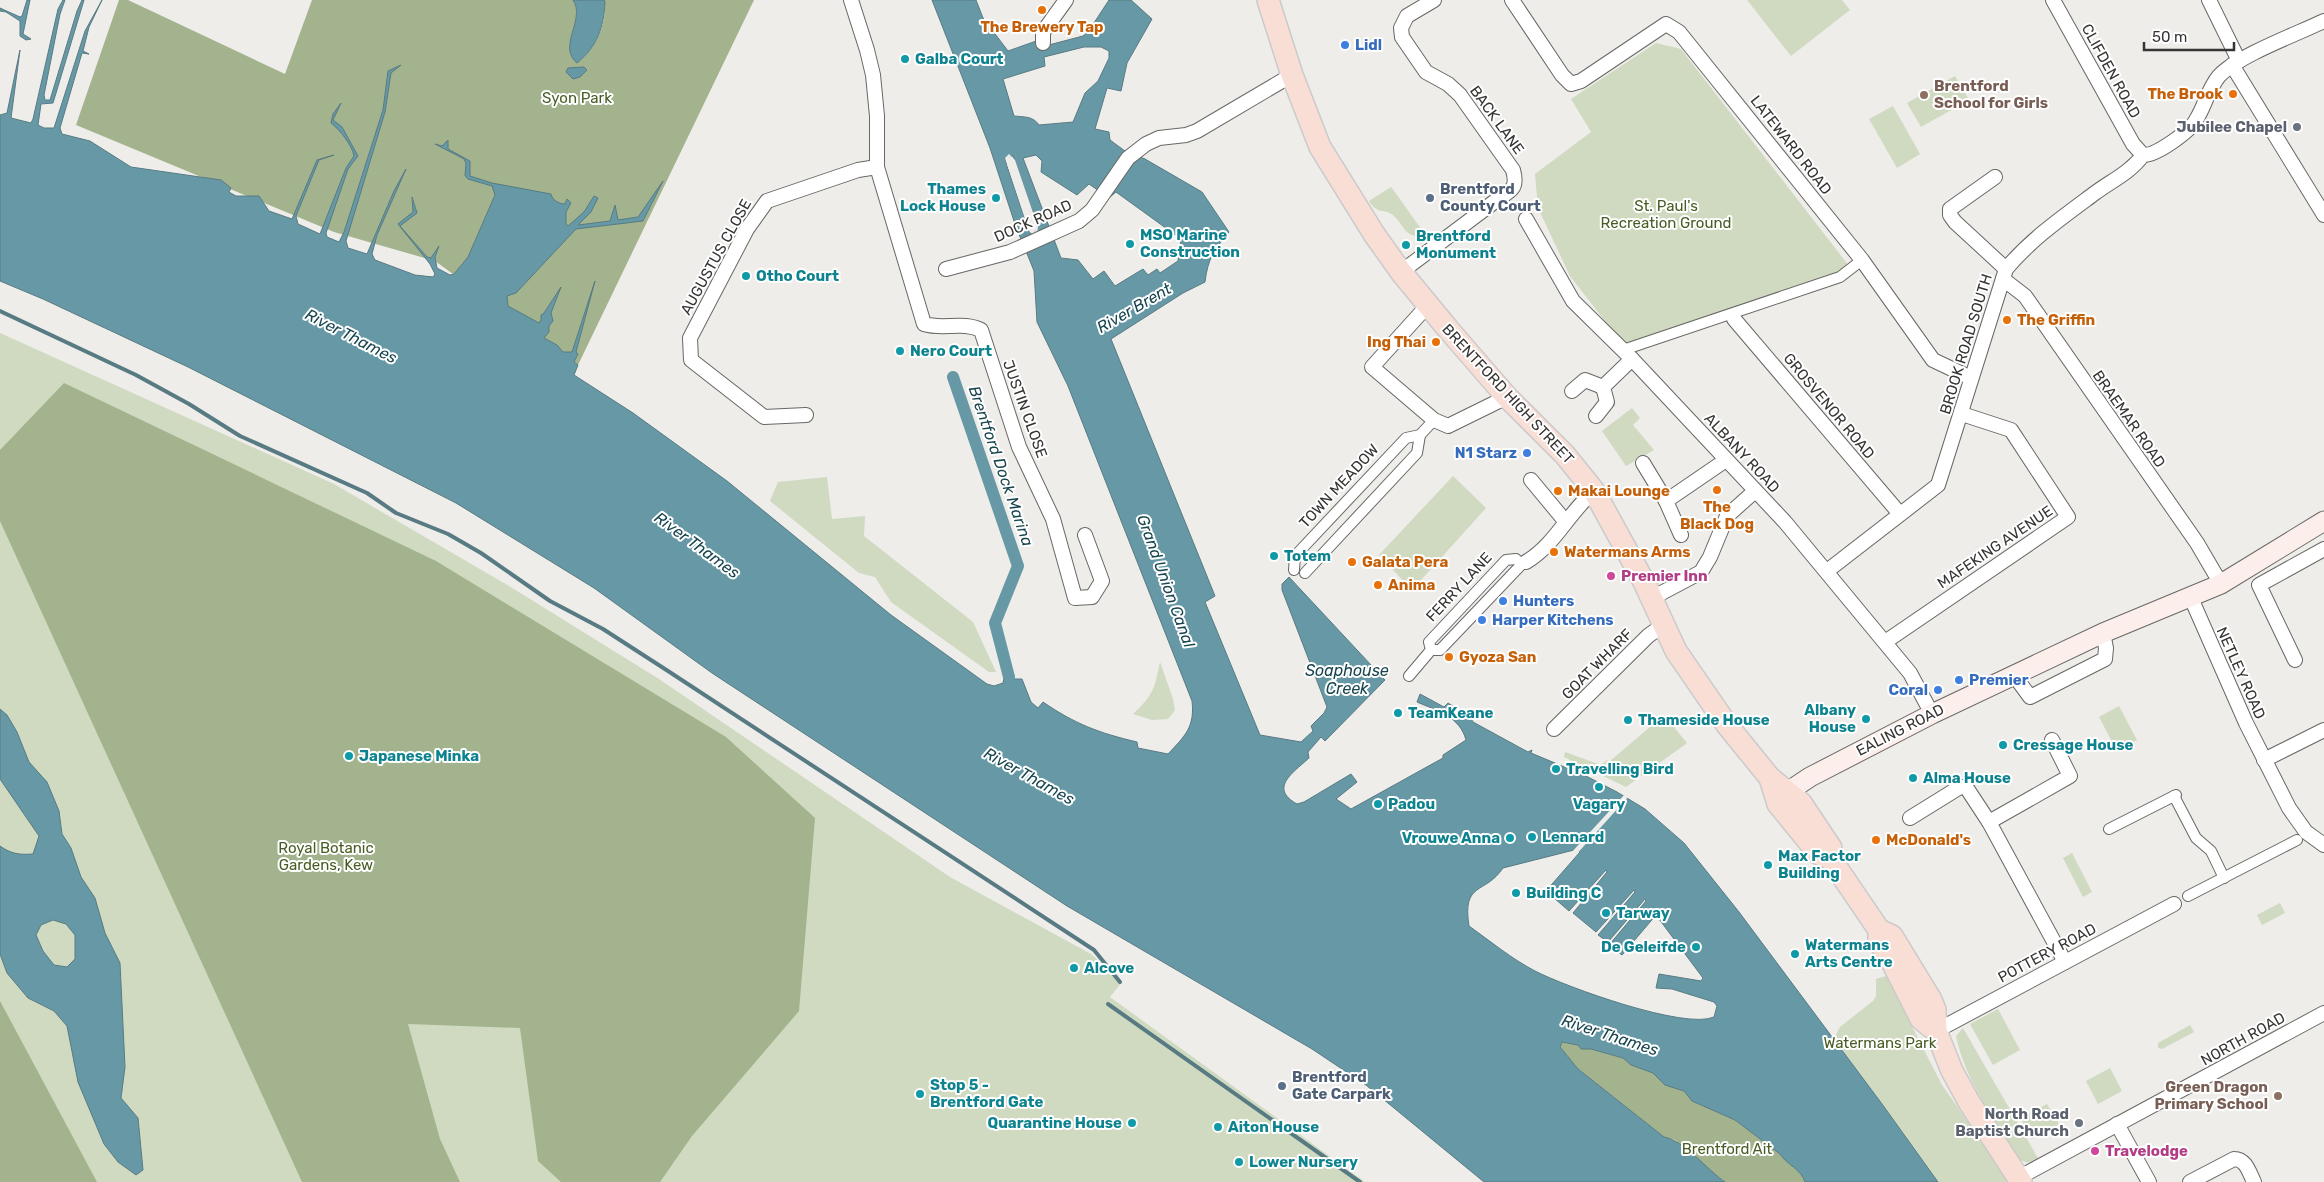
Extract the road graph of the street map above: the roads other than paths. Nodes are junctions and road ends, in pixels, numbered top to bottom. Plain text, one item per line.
1 (851, 0) edge
2 (1066, 0) edge
3 (1268, 0) edge
4 (1434, 0) edge
5 (1512, 0) edge
6 (2054, 0) edge
7 (2209, 0) edge
8 (2324, 21) edge
9 (1043, 43) dead end
10 (2236, 63) junction
11 (1292, 75) junction
12 (2144, 155) junction
13 (877, 167) junction
14 (1995, 177) dead end
15 (2324, 215) edge
16 (1526, 219) dead end
17 (1862, 260) junction
18 (946, 269) dead end
19 (1401, 272) junction
20 (2005, 274) junction
21 (1428, 305) junction
22 (1734, 319) dead end
23 (1628, 355) junction
24 (1971, 378) junction
25 (1603, 387) junction
26 (1572, 391) dead end
27 (1507, 397) junction
28 (806, 414) dead end
29 (1962, 414) junction
30 (1596, 416) dead end
31 (1434, 420) junction
32 (1420, 436) junction
33 (1726, 460) junction
34 (1643, 463) dead end
35 (1531, 480) dead end
36 (1755, 490) junction
37 (1594, 491) junction
38 (1666, 501) junction
39 (1900, 514) junction
40 (1565, 521) junction
41 (2324, 521) edge
42 (1085, 535) dead end
43 (1681, 535) dead end
44 (2324, 549) edge
45 (1524, 563) joint
46 (1294, 570) dead end
47 (1827, 571) junction
48 (1305, 573) dead end
49 (2221, 584) junction
50 (1652, 598) junction
51 (2191, 598) junction
52 (1663, 625) junction
53 (2103, 633) junction
54 (1885, 642) junction
55 (2295, 660) dead end
56 (2014, 675) junction
57 (1409, 676) dead end
58 (1932, 714) junction
59 (1554, 729) dead end
60 (2324, 730) edge
61 (2052, 740) dead end
62 (2264, 760) junction
63 (1787, 802) junction
64 (1910, 818) dead end
65 (1989, 822) junction
66 (2109, 829) dead end
67 (2297, 840) dead end
68 (2322, 844) edge
69 (2224, 878) junction
70 (2188, 896) dead end
71 (2174, 904) dead end
72 (2065, 962) junction
73 (2324, 1013) edge
74 (1936, 1031) junction
75 (2117, 1124) junction
76 (2019, 1180) edge
77 (2149, 1182) edge
78 (2190, 1182) edge
79 (2254, 1182) edge

1 - 13 street
2 - 9 street
3 - 11 main road, BRENTFORD HIGH STREET
4 - 19 street, BACK LANE
5 - 17 street, LATEWARD ROAD
6 - 12 street, CLIFDEN ROAD
7 - 10 street
8 - 10 street
10 - 12 street, BROOK ROAD SOUTH
10 - 15 street
11 - 18 street, DOCK ROAD
11 - 19 main road, BRENTFORD HIGH STREET
12 - 20 street, BROOK ROAD SOUTH
13 - 28 street, AUGUSTUS CLOSE
13 - 42 street, JUSTIN CLOSE
14 - 20 street, BRAEMAR ROAD
16 - 23 street, ALBANY ROAD
17 - 23 street
17 - 24 street, LATEWARD ROAD
19 - 21 main road, BRENTFORD HIGH STREET
20 - 24 street, BROOK ROAD SOUTH
20 - 49 street, BRAEMAR ROAD
21 - 27 main road, BRENTFORD HIGH STREET
21 - 31 street
22 - 39 street, GROSVENOR ROAD
23 - 25 street
23 - 33 street, ALBANY ROAD
24 - 29 street, BROOK ROAD SOUTH
25 - 26 street
25 - 30 street
27 - 31 street
27 - 37 main road, BRENTFORD HIGH STREET
29 - 39 street, BROOK ROAD SOUTH
29 - 54 street, MAFEKING AVENUE
31 - 32 street, TOWN MEADOW
32 - 46 street, TOWN MEADOW
32 - 48 street, TOWN MEADOW
33 - 36 street, ALBANY ROAD
33 - 38 street
34 - 38 street
35 - 40 street
36 - 47 street, ALBANY ROAD
36 - 50 street
37 - 40 street, FERRY LANE
37 - 50 main road, BRENTFORD HIGH STREET
38 - 43 street
39 - 47 street, BROOK ROAD SOUTH
40 - 45 street, FERRY LANE
41 - 49 main road, EALING ROAD
44 - 55 street
45 - 57 street, FERRY LANE
47 - 54 street, ALBANY ROAD
49 - 51 main road, EALING ROAD
50 - 52 main road, BRENTFORD HIGH STREET
51 - 53 main road, EALING ROAD
51 - 62 street, NETLEY ROAD
52 - 59 street, GOAT WHARF
52 - 63 main road, BRENTFORD HIGH STREET
53 - 56 main road, EALING ROAD
53 - 56 street
54 - 58 street, ALBANY ROAD
56 - 58 main road, EALING ROAD
58 - 63 main road, EALING ROAD
60 - 62 street
61 - 65 street
62 - 68 street, NETLEY ROAD
63 - 74 main road, BRENTFORD HIGH STREET
64 - 65 street
65 - 72 street
66 - 69 street
67 - 69 street
69 - 70 street
71 - 72 street, POTTERY ROAD
72 - 74 street, POTTERY ROAD
73 - 75 street, NORTH ROAD
74 - 76 main road, BRENTFORD HIGH STREET
75 - 76 street, NORTH ROAD
75 - 77 street
78 - 79 street

